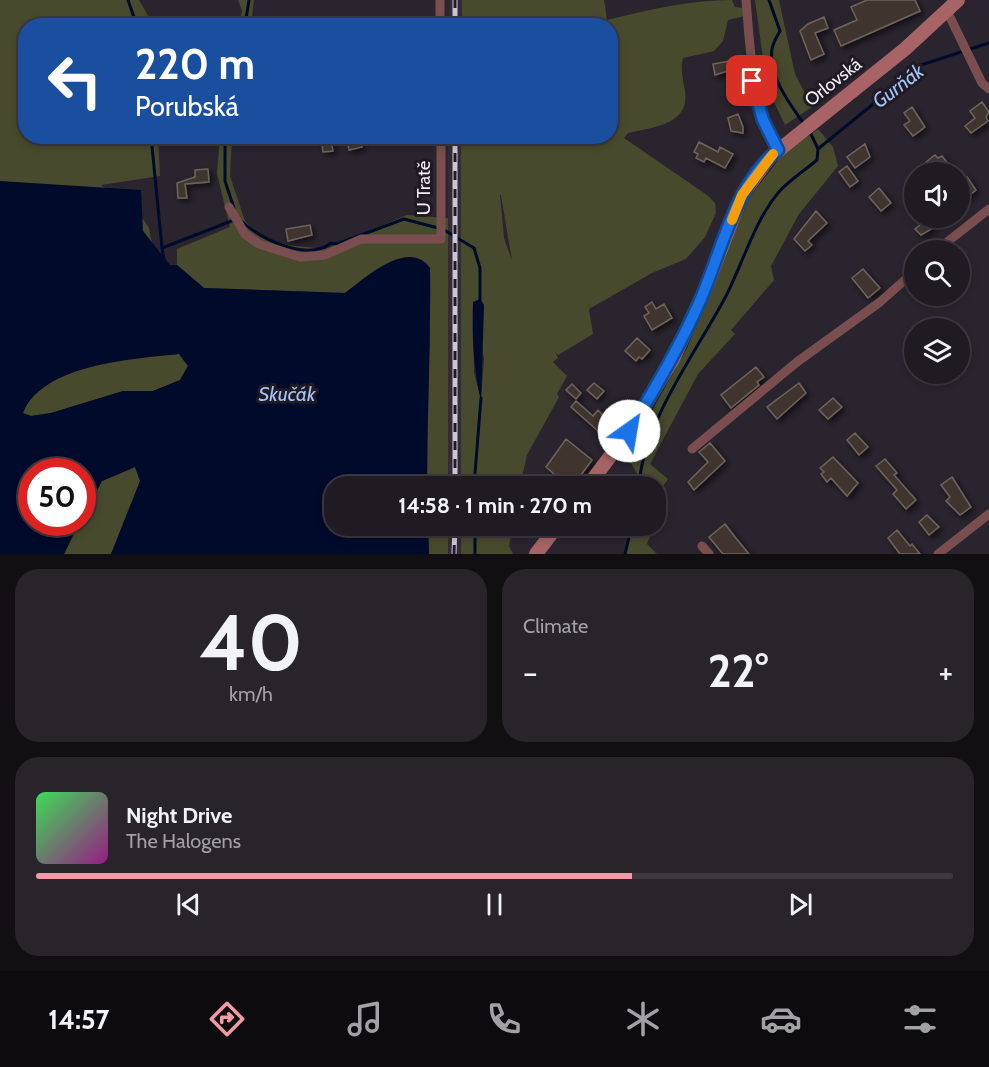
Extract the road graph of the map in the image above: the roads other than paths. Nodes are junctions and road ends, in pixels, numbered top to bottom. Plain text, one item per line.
1 (440, 0) edge
2 (746, 0) edge
3 (958, 0) edge
4 (947, 11) junction
5 (440, 18) edge
6 (989, 89) edge
7 (441, 144) edge
8 (778, 150) junction
9 (989, 209) edge
10 (231, 210) dead end
11 (950, 240) edge
12 (904, 281) edge
13 (692, 449) dead end
14 (595, 476) edge
15 (989, 514) edge
16 (550, 536) edge
17 (702, 546) dead end
18 (536, 554) edge
19 (709, 554) edge
20 (938, 554) edge

1 - 5 street
2 - 8 street
3 - 4 main road, Orlovská
4 - 6 street
4 - 8 main road, Orlovská
7 - 10 street, U Tratě
8 - 14 main road, Orlovská
9 - 11 street
12 - 13 street
15 - 20 street
16 - 18 main road
17 - 19 street

